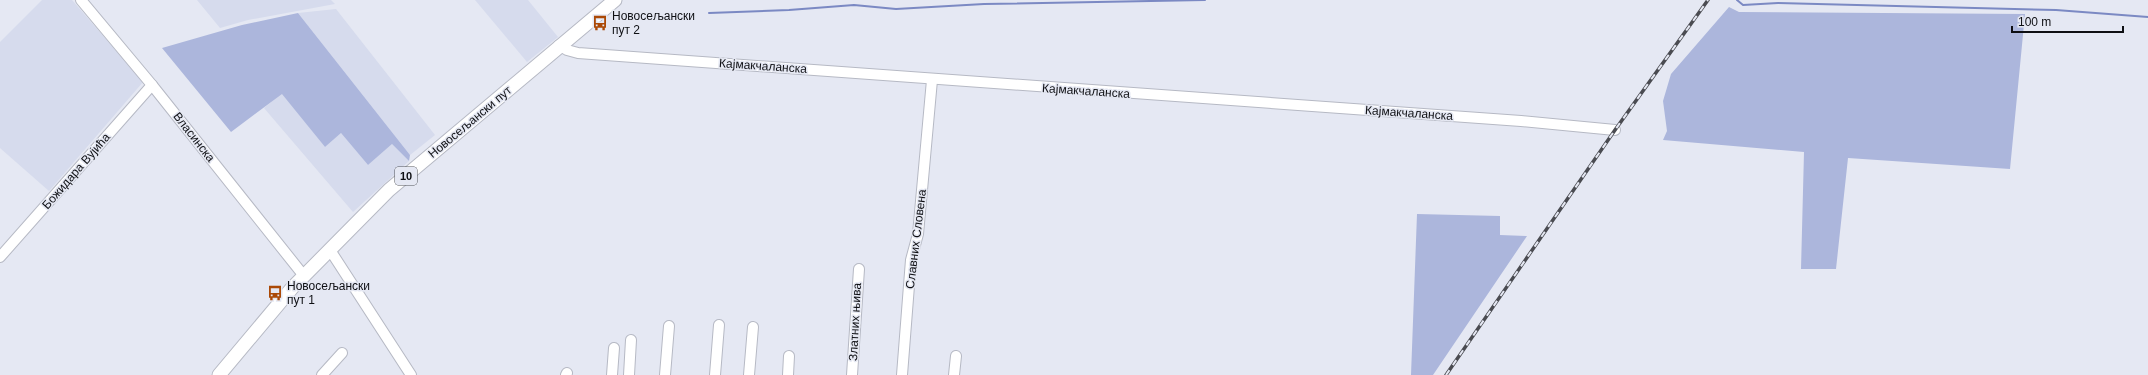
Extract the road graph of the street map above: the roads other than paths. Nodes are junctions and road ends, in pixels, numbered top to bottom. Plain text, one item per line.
1 (81, 0) edge
2 (615, 0) edge
3 (559, 46) junction
4 (932, 80) junction
5 (152, 85) junction
6 (1614, 130) dead end
7 (330, 250) junction
8 (0, 257) edge
9 (858, 268) dead end
10 (304, 276) junction
11 (719, 324) dead end
12 (669, 326) dead end
13 (753, 327) dead end
14 (631, 340) dead end
15 (614, 348) dead end
16 (342, 353) dead end
17 (789, 356) dead end
18 (956, 356) dead end
19 (324, 374) edge
20 (218, 375) edge
21 (411, 375) edge
22 (612, 375) edge
23 (629, 375) edge
24 (665, 375) edge
25 (715, 375) edge
26 (748, 375) edge
27 (788, 375) edge
28 (852, 375) edge
29 (902, 375) edge
30 (954, 375) edge

1 - 5 street, Власинска
2 - 3 main road, Новосељански пут / 10
3 - 4 street, Кајмакчаланска
3 - 7 main road, Новосељански пут / 10
4 - 6 street, Кајмакчаланска
4 - 29 street, Славних Словена
5 - 8 street, Божидара Вујића
5 - 10 street, Власинска
7 - 10 main road, Новосељански пут / 10
7 - 21 street
9 - 28 street, Златних њива
10 - 20 main road, Новосељански пут / 10
11 - 25 street
12 - 24 street
13 - 26 street
14 - 23 street
15 - 22 street
16 - 19 street
17 - 27 street
18 - 30 street

